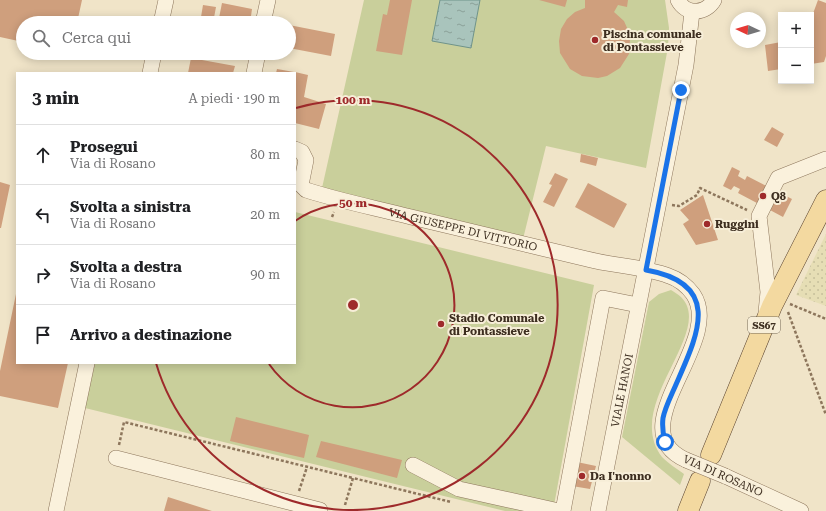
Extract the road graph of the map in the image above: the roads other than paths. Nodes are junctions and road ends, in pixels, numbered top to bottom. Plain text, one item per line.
1 (166, 0) edge
2 (268, 0) edge
3 (678, 0) edge
4 (714, 0) edge
5 (692, 12) junction
6 (163, 16) edge
7 (265, 16) edge
8 (153, 60) edge
9 (257, 60) edge
10 (150, 72) edge
11 (254, 72) edge
12 (296, 149) edge
13 (826, 159) edge
14 (298, 184) edge
15 (826, 200) edge
16 (646, 270) junction
17 (638, 305) junction
18 (765, 324) junction
19 (87, 364) edge
20 (711, 455) dead end
21 (116, 458) road end
22 (413, 465) dead end
23 (700, 481) dead end
24 (56, 511) edge
25 (321, 511) edge
26 (558, 511) edge
27 (563, 511) edge
28 (598, 511) edge
29 (688, 511) edge
30 (801, 511) edge

1 - 6 street
2 - 7 street
3 - 5 street
4 - 5 street
5 - 16 street
8 - 10 street
9 - 11 street
12 - 14 street, VIA GIUSEPPE DI VITTORIO
13 - 18 street
14 - 16 street, VIA GIUSEPPE DI VITTORIO
15 - 18 main road, SS67
16 - 17 street, VIALE HANOI
16 - 30 street, VIA DI ROSANO, bridge
17 - 27 street
17 - 28 street, VIALE HANOI
18 - 20 main road, SS67
19 - 24 street
21 - 25 street
22 - 26 street
23 - 29 main road

